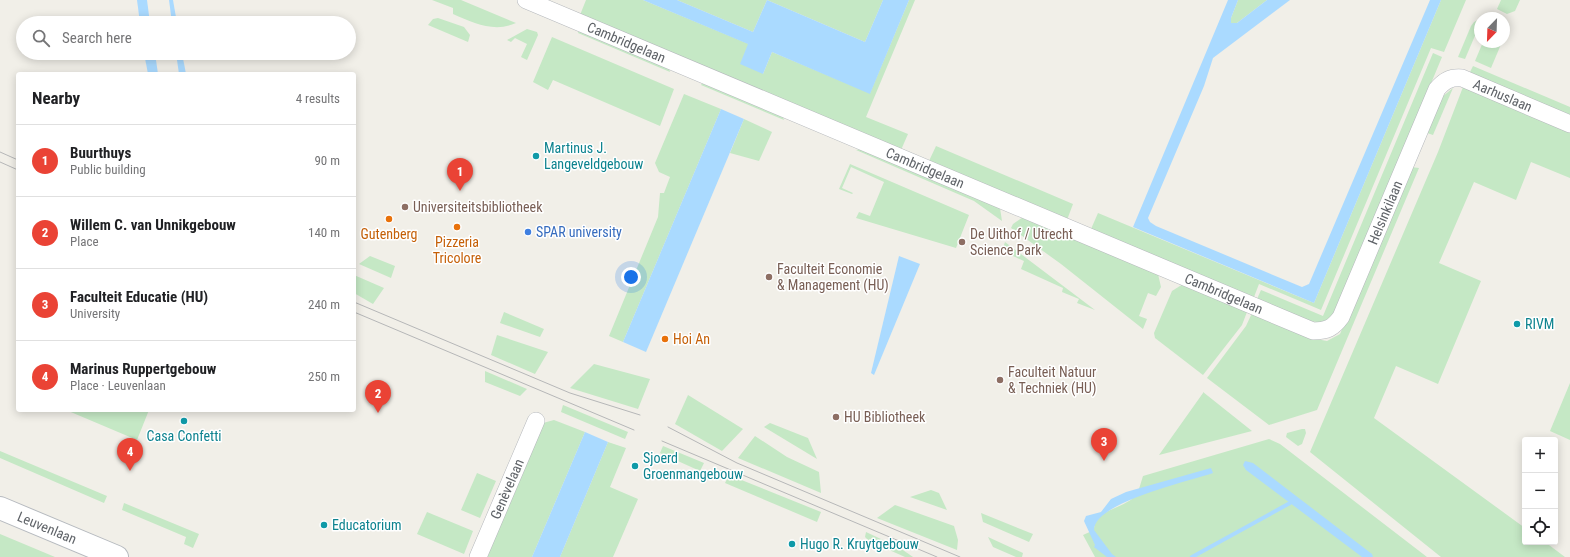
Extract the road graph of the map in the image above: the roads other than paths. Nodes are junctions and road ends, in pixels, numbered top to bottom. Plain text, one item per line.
1 (526, 0) edge
2 (1437, 89) joint
3 (1570, 124) edge
4 (1326, 331) joint
5 (536, 421) dead end
6 (0, 508) edge
7 (117, 557) edge
8 (478, 557) edge

1 - 4 street, Cambridgelaan
2 - 3 street, Aarhuslaan
2 - 4 street, Helsinkilaan
5 - 8 street, Genèvelaan
6 - 7 main road, Leuvenlaan

